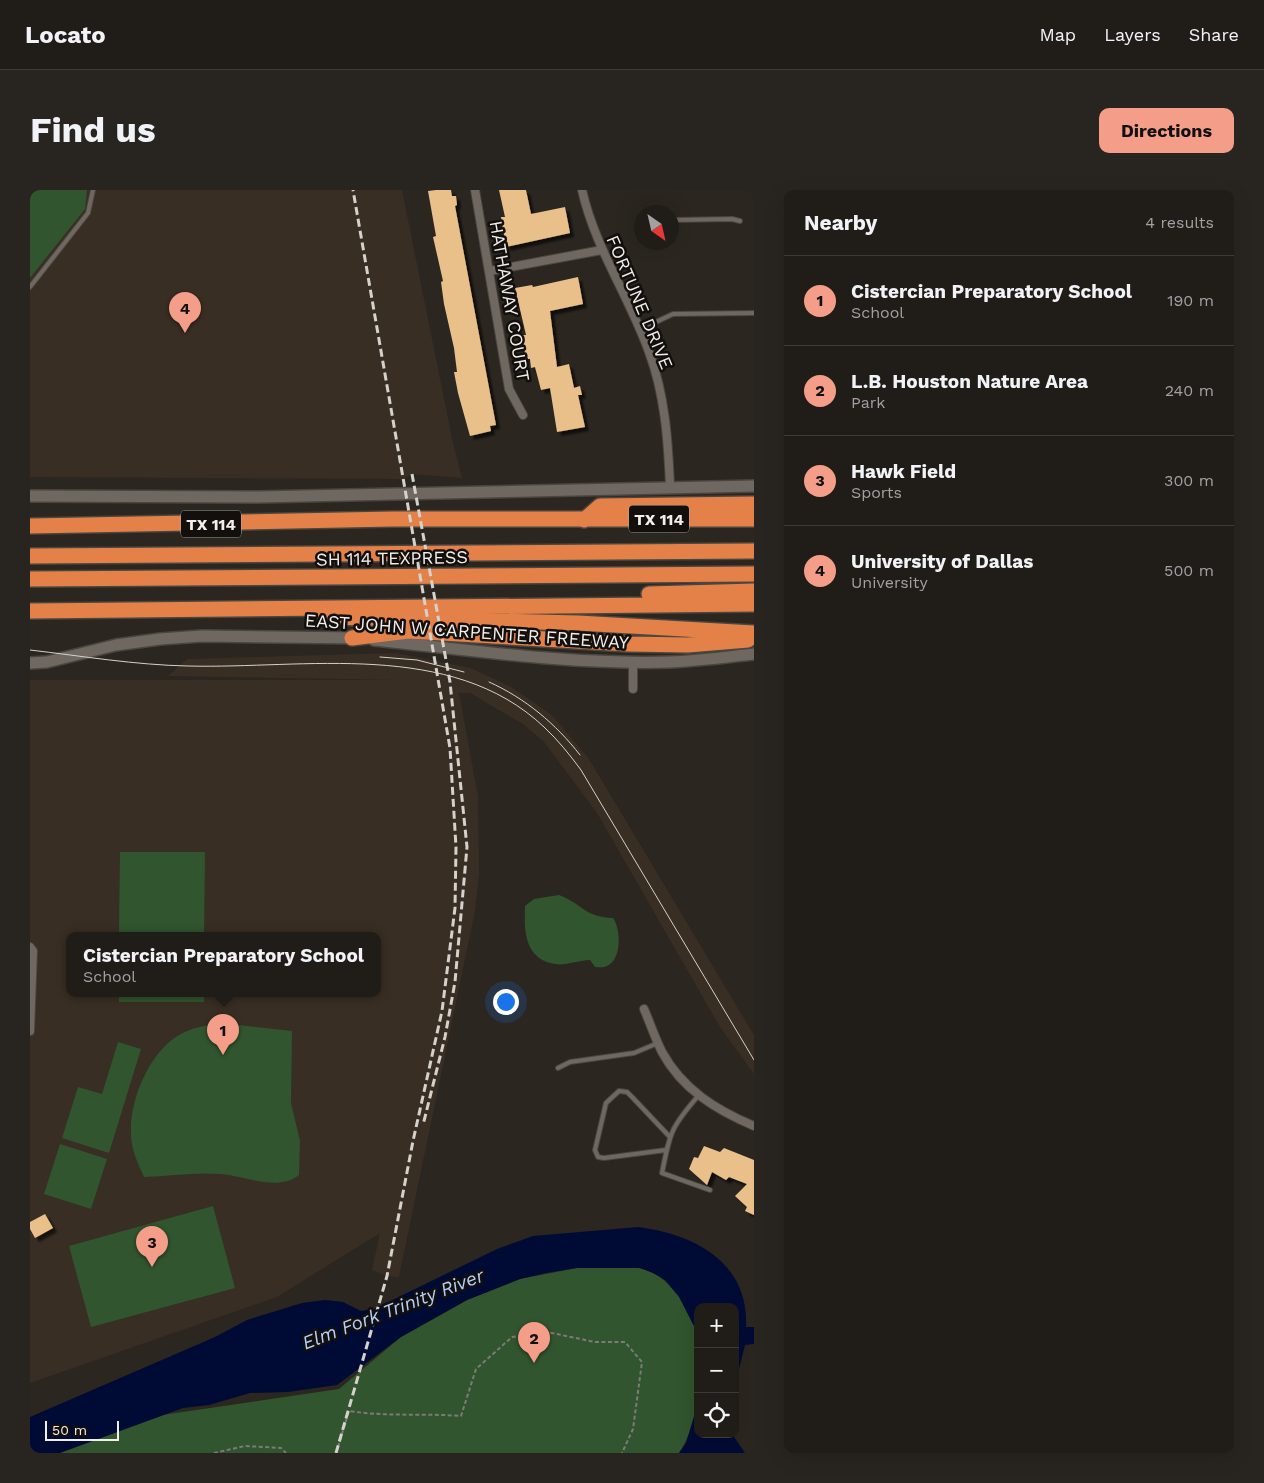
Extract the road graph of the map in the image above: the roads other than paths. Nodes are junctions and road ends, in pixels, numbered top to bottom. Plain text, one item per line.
1 (93, 190) edge
2 (475, 190) edge
3 (582, 190) edge
4 (679, 220) edge
5 (740, 221) dead end
6 (602, 250) junction
7 (489, 271) junction
8 (30, 287) edge
9 (754, 312) edge
10 (639, 330) junction
11 (523, 415) dead end
12 (670, 486) junction
13 (754, 486) edge
14 (30, 496) edge
15 (754, 504) edge
16 (754, 519) edge
17 (584, 520) junction
18 (30, 526) edge
19 (754, 551) edge
20 (30, 556) edge
21 (754, 574) edge
22 (30, 579) edge
23 (754, 591) edge
24 (754, 604) edge
25 (414, 607) junction
26 (290, 608) junction
27 (30, 611) edge
28 (754, 633) edge
29 (352, 638) junction
30 (754, 639) edge
31 (754, 654) edge
32 (633, 662) junction
33 (30, 663) edge
34 (633, 689) dead end
35 (30, 947) edge
36 (644, 1008) dead end
37 (30, 1031) edge
38 (658, 1043) junction
39 (558, 1068) dead end
40 (699, 1095) junction
41 (754, 1126) edge
42 (669, 1136) junction
43 (666, 1150) junction
44 (710, 1190) dead end

1 - 8 lane
2 - 7 street, HATHAWAY COURT
3 - 6 street, FORTUNE DRIVE
4 - 5 lane
6 - 7 street
6 - 10 street, FORTUNE DRIVE
7 - 11 street, HATHAWAY COURT
9 - 10 lane
10 - 12 street, FORTUNE DRIVE
12 - 13 main road
12 - 14 main road
15 - 17 highway
16 - 17 highway, TX 114
17 - 18 highway, TX 114
19 - 20 highway, SH 114 TEXPRESS
21 - 22 highway, SH 114 TEXPRESS
23 - 25 highway
24 - 25 highway, EAST JOHN W CARPENTER FREEWAY
25 - 26 highway, EAST JOHN W CARPENTER FREEWAY
26 - 27 highway, EAST JOHN W CARPENTER FREEWAY
26 - 28 highway
29 - 30 highway
29 - 32 main road, EAST JOHN W CARPENTER FREEWAY
29 - 33 main road, EAST JOHN W CARPENTER FREEWAY
31 - 32 main road, EAST JOHN W CARPENTER FREEWAY
32 - 34 street
35 - 37 street
36 - 38 street
38 - 39 lane
38 - 40 street
40 - 41 street
40 - 42 lane
42 - 43 lane
42 - 43 lane
43 - 44 lane

